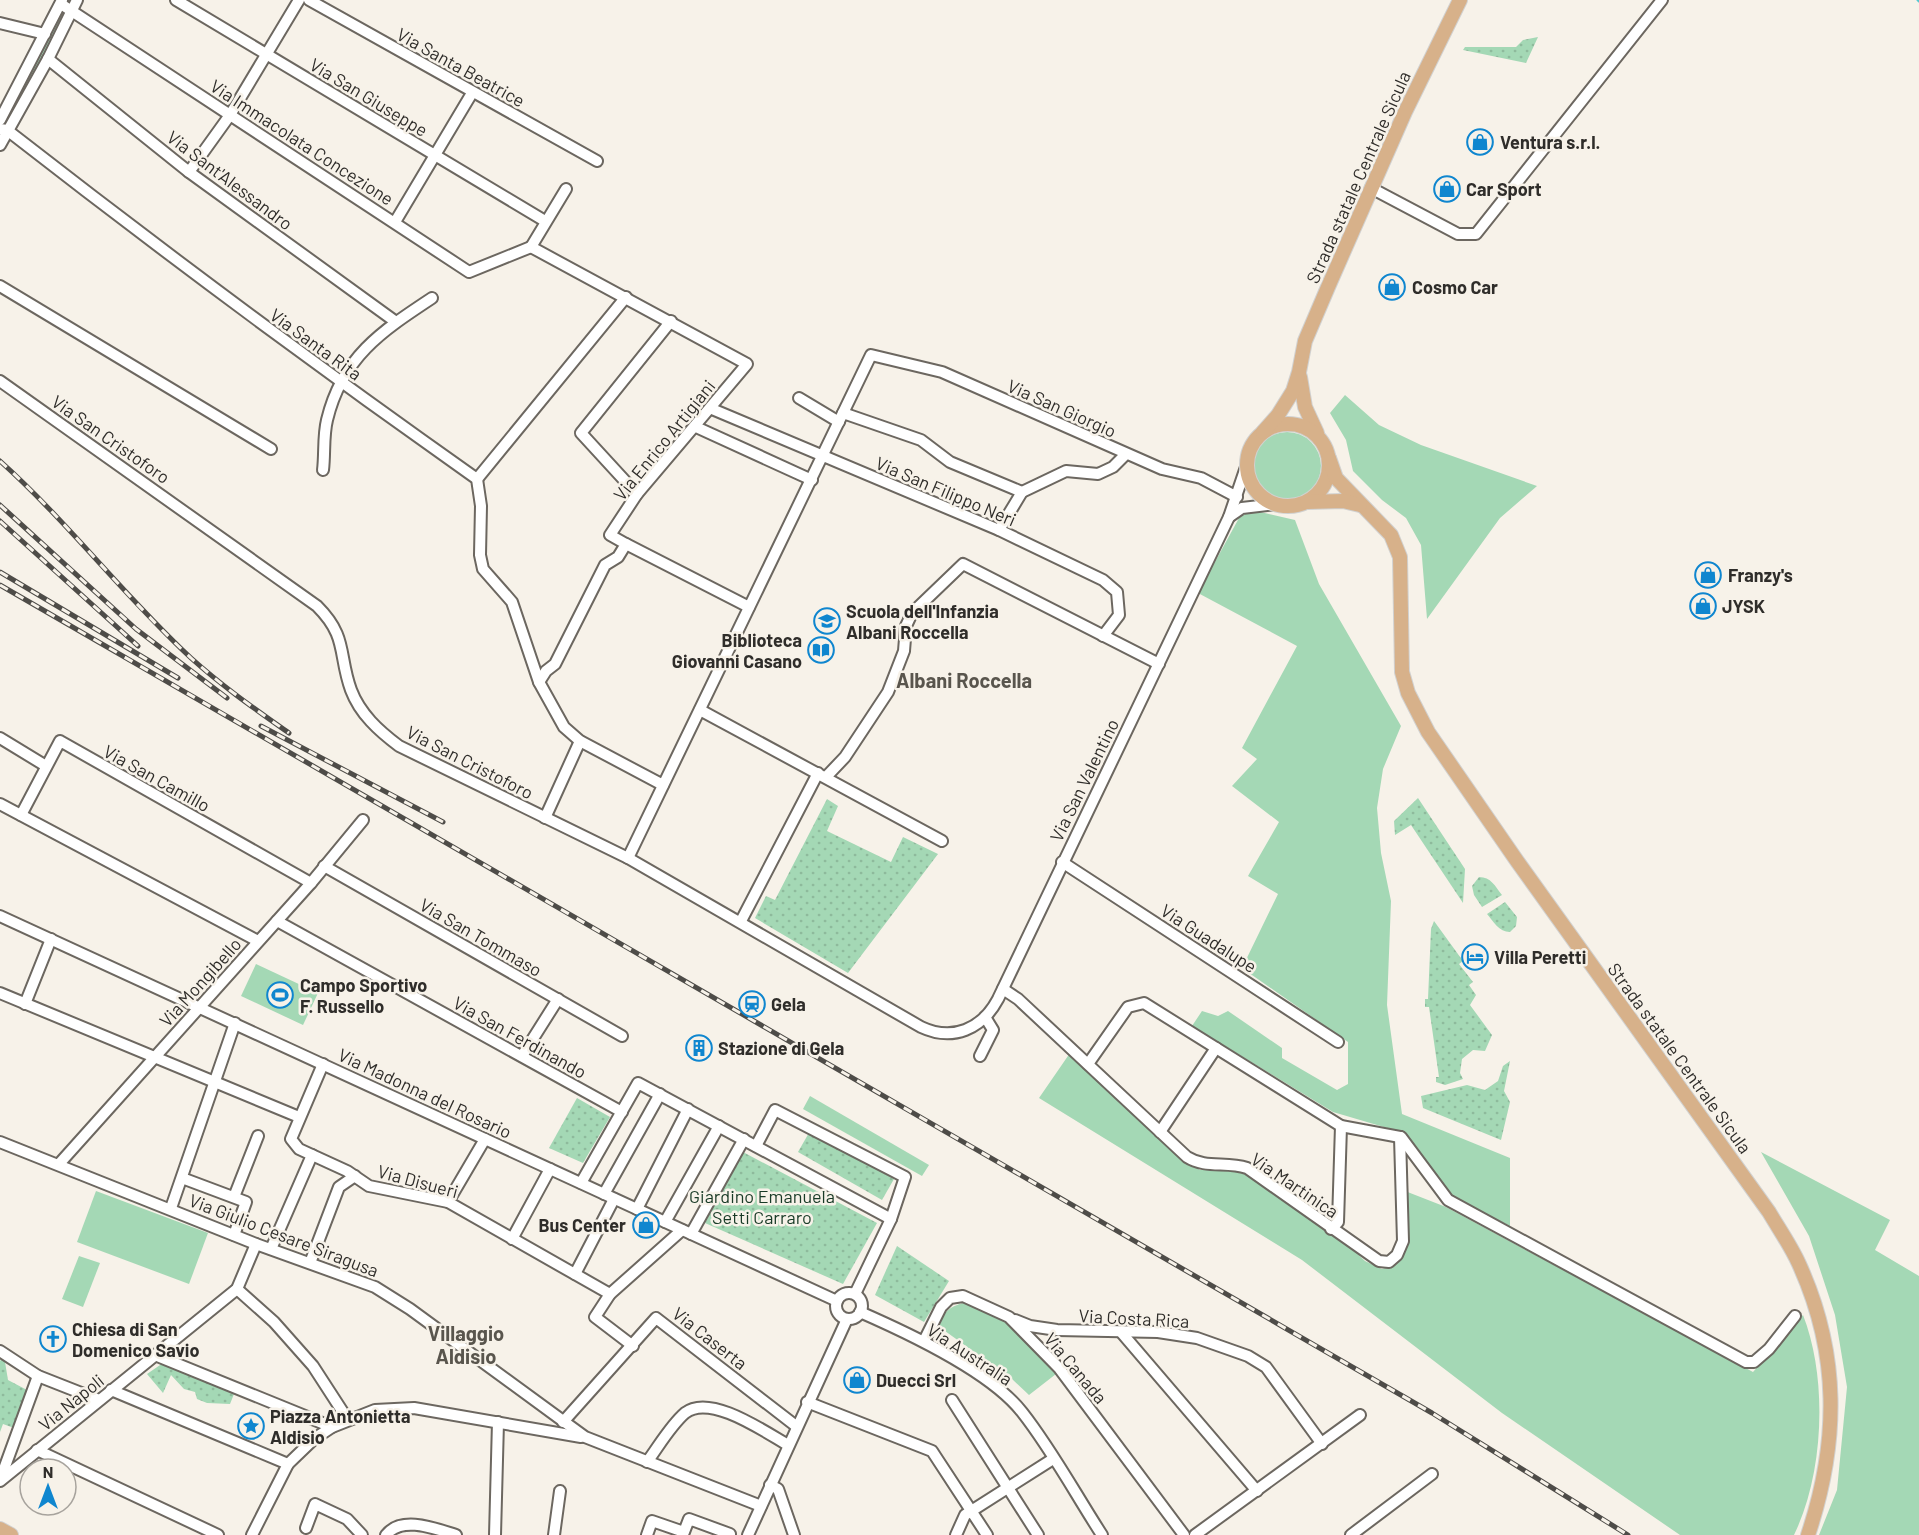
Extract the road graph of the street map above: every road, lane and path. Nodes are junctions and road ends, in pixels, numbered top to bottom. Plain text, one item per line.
1 (77, 0) edge
2 (176, 0) edge
3 (299, 0) edge
4 (309, 0) edge
5 (1460, 0) edge
6 (1662, 0) edge
7 (62, 2) edge
8 (73, 11) junction
9 (0, 23) edge
10 (45, 34) junction
11 (267, 56) junction
12 (48, 59) junction
13 (472, 93) junction
14 (230, 115) junction
15 (0, 120) edge
16 (3, 129) edge
17 (0, 145) edge
18 (435, 155) junction
19 (597, 161) dead end
20 (189, 172) junction
21 (1371, 188) junction
22 (566, 189) dead end
23 (545, 221) junction
24 (395, 222) junction
25 (531, 247) junction
26 (0, 286) edge
27 (626, 297) junction
28 (432, 298) dead end
29 (671, 321) junction
30 (396, 322) junction
31 (1299, 372) junction
32 (0, 381) edge
33 (342, 384) junction
34 (799, 398) dead end
35 (712, 409) junction
36 (841, 417) junction
37 (696, 427) junction
38 (1263, 432) junction
39 (1318, 436) junction
40 (271, 449) dead end
41 (1125, 454) junction
42 (823, 457) junction
43 (1329, 458) junction
44 (1247, 464) junction
45 (323, 470) dead end
46 (477, 479) junction
47 (812, 480) junction
48 (1022, 492) junction
49 (637, 494) junction
50 (1238, 497) junction
51 (1305, 502) junction
52 (1276, 504) junction
53 (1360, 505) junction
54 (1229, 517) junction
55 (999, 530) junction
56 (626, 544) junction
57 (749, 607) junction
58 (1103, 636) junction
59 (1159, 664) junction
60 (539, 682) junction
61 (700, 710) junction
62 (0, 738) edge
63 (580, 741) junction
64 (46, 766) junction
65 (822, 775) junction
66 (663, 785) junction
67 (0, 804) edge
68 (21, 815) junction
69 (545, 818) junction
70 (363, 820) dead end
71 (942, 841) dead end
72 (628, 858) junction
73 (1062, 862) junction
74 (324, 866) junction
75 (311, 883) junction
76 (0, 916) edge
77 (277, 921) junction
78 (741, 921) junction
79 (51, 939) junction
80 (258, 941) junction
81 (1003, 990) junction
82 (0, 993) edge
83 (558, 999) junction
84 (25, 1004) junction
85 (201, 1007) junction
86 (985, 1017) junction
87 (236, 1023) junction
88 (622, 1036) dead end
89 (1338, 1042) dead end
90 (1216, 1048) junction
91 (522, 1056) junction
92 (980, 1056) dead end
93 (154, 1058) junction
94 (323, 1064) junction
95 (1088, 1064) junction
96 (215, 1083) junction
97 (660, 1094) junction
98 (688, 1109) junction
99 (621, 1112) junction
100 (299, 1117) junction
101 (719, 1126) junction
102 (1341, 1126) junction
103 (1160, 1132) junction
104 (258, 1137) dead end
105 (1400, 1137) junction
106 (485, 1139) junction
107 (744, 1139) junction
108 (0, 1142) edge
109 (756, 1146) junction
110 (312, 1155) junction
111 (59, 1164) junction
112 (550, 1169) junction
113 (355, 1176) junction
114 (182, 1178) junction
115 (581, 1184) junction
116 (609, 1196) junction
117 (234, 1197) junction
118 (448, 1203) junction
119 (171, 1208) junction
120 (637, 1209) junction
121 (891, 1219) junction
122 (665, 1222) junction
123 (1331, 1229) junction
124 (687, 1232) junction
125 (234, 1235) junction
126 (513, 1239) junction
127 (256, 1244) junction
128 (271, 1249) junction
129 (310, 1263) junction
130 (575, 1274) junction
131 (237, 1289) junction
132 (610, 1294) junction
133 (855, 1294) junction
134 (837, 1301) junction
135 (860, 1312) junction
136 (1795, 1316) dead end
137 (1009, 1317) junction
138 (847, 1319) junction
139 (1121, 1332) junction
140 (924, 1341) junction
141 (633, 1346) junction
142 (0, 1351) edge
143 (155, 1355) junction
144 (38, 1376) junction
145 (111, 1390) junction
146 (99, 1400) junction
147 (952, 1400) dead end
148 (807, 1402) junction
149 (1360, 1415) dead end
150 (348, 1420) junction
151 (498, 1422) junction
152 (563, 1422) junction
153 (796, 1426) junction
154 (332, 1427) junction
155 (585, 1437) junction
156 (1322, 1444) junction
157 (788, 1445) junction
158 (37, 1450) junction
159 (1053, 1459) junction
160 (647, 1461) junction
161 (288, 1464) junction
162 (1432, 1474) dead end
163 (0, 1481) edge
164 (770, 1485) junction
165 (1008, 1488) junction
166 (560, 1491) dead end
167 (1257, 1491) junction
168 (761, 1506) junction
169 (971, 1512) junction
170 (306, 1528) dead end
171 (0, 1529) edge
172 (730, 1534) edge
173 (11, 1535) edge
174 (218, 1535) edge
175 (252, 1535) edge
176 (362, 1535) edge
177 (386, 1535) edge
178 (456, 1535) edge
179 (495, 1535) edge
180 (554, 1535) edge
181 (647, 1535) edge
182 (747, 1535) edge
183 (794, 1535) edge
184 (956, 1535) edge
185 (987, 1535) edge
186 (1038, 1535) edge
187 (1102, 1535) edge
188 (1184, 1535) edge
189 (1195, 1535) edge
190 (1351, 1535) edge
191 (1808, 1535) edge

1 - 8 street
2 - 11 street, Via San Giuseppe
3 - 11 street
4 - 13 street, Via Santa Beatrice
5 - 21 main road, Strada statale Centrale Sicula
6 - 21 street
7 - 8 street, Via Immacolata Concezione
7 - 10 street
8 - 12 street
8 - 14 street, Via Immacolata Concezione
9 - 10 street
10 - 15 street
11 - 14 street
11 - 18 street, Via San Giuseppe
12 - 16 street
12 - 20 street, Via Sant'Alessandro
13 - 18 street
13 - 19 street, Via Santa Beatrice
14 - 20 street
14 - 24 street, Via Immacolata Concezione
16 - 17 street
16 - 33 street, Via Santa Rita
18 - 23 street, Via San Giuseppe
18 - 24 street
20 - 30 street, Via Sant'Alessandro
21 - 31 main road, Strada statale Centrale Sicula
22 - 23 street
23 - 25 street
24 - 25 street, Via Immacolata Concezione
25 - 27 street
26 - 40 street
27 - 29 street
27 - 46 street
28 - 30 street
29 - 35 street, Via Enrico Artigiani
29 - 49 street
30 - 33 street
31 - 38 main road, Strada statale Centrale Sicula
31 - 39 main road, Strada statale Centrale Sicula
32 - 69 street, Via San Cristoforo
33 - 45 street
33 - 46 street, Via Santa Rita
34 - 36 street
35 - 37 street, Via Enrico Artigiani
35 - 42 street, Via San Filippo Neri
36 - 41 street, Via San Giorgio
36 - 42 street
36 - 48 street
37 - 47 street
37 - 49 street, Via Enrico Artigiani
38 - 39 main road
38 - 44 main road
39 - 43 main road
41 - 48 street
41 - 50 street, Via San Giorgio
42 - 47 street
42 - 55 street, Via San Filippo Neri
43 - 51 main road
43 - 53 main road, Strada statale Centrale Sicula
44 - 50 street, Via San Valentino
44 - 52 main road
46 - 60 street
47 - 57 street
48 - 55 street
49 - 56 street, Via Enrico Artigiani
50 - 54 street, Via San Valentino
51 - 52 main road
51 - 53 main road
52 - 54 street
53 - 191 main road, Strada statale Centrale Sicula
54 - 59 street, Via San Valentino
55 - 58 street, Via San Filippo Neri
56 - 57 street
56 - 60 street
57 - 61 street
58 - 59 street
58 - 65 street
59 - 73 street, Via San Valentino
60 - 63 street
61 - 65 street
61 - 66 street
62 - 64 street
63 - 66 street
63 - 69 street
64 - 68 street, Via San Camillo
64 - 75 street, Via San Camillo
65 - 71 street
65 - 78 street
66 - 72 street
67 - 68 street
68 - 80 street
69 - 72 street, Via San Cristoforo
70 - 74 street, Via Mongibello
72 - 78 street, Via San Cristoforo
73 - 81 street, Via San Valentino
73 - 89 street, Via Guadalupe
74 - 75 street, Via Mongibello
74 - 83 street, Via San Tommaso
75 - 77 street, Via Mongibello
76 - 79 street, Via Madonna del Rosario
77 - 80 street, Via Mongibello
77 - 91 street, Via San Ferdinando
78 - 86 street, Via San Cristoforo
79 - 84 street
79 - 85 street, Via Madonna del Rosario
80 - 85 street, Via Mongibello
81 - 86 street, Via San Valentino
81 - 95 street, Via Martinica
82 - 84 street
83 - 88 street, Via San Tommaso
83 - 91 street
84 - 93 street
85 - 87 street, Via Madonna del Rosario
85 - 93 street, Via Mongibello
86 - 92 street
87 - 94 street, Via Madonna del Rosario
87 - 96 street
90 - 95 street
90 - 102 street
90 - 103 street
91 - 99 street, Via San Ferdinando
93 - 96 street
93 - 111 street, Via Mongibello
94 - 100 street, Via Disueri
94 - 106 street, Via Madonna del Rosario
95 - 103 street, Via Martinica
96 - 100 street
96 - 114 street
97 - 98 street
97 - 99 street
97 - 116 street
98 - 101 street
98 - 120 street
99 - 115 street
100 - 110 street, Via Disueri
101 - 107 street
101 - 122 street
102 - 105 street
102 - 123 street
103 - 123 street, Via Martinica
104 - 117 street
105 - 123 street, Via Martinica
105 - 136 street
106 - 112 street, Via Madonna del Rosario
106 - 118 street
107 - 109 street
107 - 124 street
108 - 111 street, Via Giulio Cesare Siragusa
109 - 121 street
109 - 121 street
110 - 113 street, Via Disueri
110 - 128 street
111 - 119 street, Via Giulio Cesare Siragusa
112 - 115 street, Via Madonna del Rosario
112 - 126 street
113 - 118 street, Via Disueri
113 - 129 street
114 - 117 street
114 - 119 street
115 - 116 street, Via Madonna del Rosario
116 - 120 street, Via Madonna del Rosario
116 - 130 street
117 - 125 street
118 - 126 street, Via Disueri
119 - 125 street, Via Giulio Cesare Siragusa
120 - 122 street, Via Madonna del Rosario
121 - 133 street
122 - 124 street, Via Madonna del Rosario
124 - 132 street
124 - 134 street, Via Madonna del Rosario
125 - 127 street, Via Giulio Cesare Siragusa
126 - 130 street, Via Disueri
127 - 128 street, Via Giulio Cesare Siragusa
127 - 131 street, Via Napoli
128 - 129 street, Via Giulio Cesare Siragusa
129 - 152 street, Via Giulio Cesare Siragusa
130 - 132 street, Via Disueri
131 - 143 street, Via Napoli
131 - 150 street
132 - 141 street
133 - 134 street
133 - 135 street
134 - 138 street
135 - 138 street
135 - 140 street, Via Australia
137 - 139 street, Via Costa Rica
137 - 140 street, Via Canada
137 - 188 street, Via Canada
138 - 148 street
139 - 156 street, Via Costa Rica
139 - 167 street
140 - 159 street, Via Australia
141 - 152 street, Via Caserta
141 - 153 street, Via Caserta
142 - 144 street
143 - 145 street, Via Napoli
143 - 154 street
144 - 146 street
144 - 163 street
145 - 146 street, Via Napoli
145 - 161 street
146 - 158 street, Via Napoli
147 - 165 street
148 - 153 street
148 - 169 street
149 - 156 street
150 - 151 street
150 - 154 street
151 - 155 street
151 - 179 street
152 - 155 street, Via Giulio Cesare Siragusa
153 - 157 street
154 - 161 street
155 - 160 street, Via Giulio Cesare Siragusa
156 - 167 street
157 - 160 street
157 - 164 street
158 - 163 street, Via Napoli
158 - 174 street
159 - 165 street
159 - 187 street, Via Australia
160 - 168 street, Via Giulio Cesare Siragusa
161 - 175 street
162 - 190 street
164 - 168 street
164 - 183 street
165 - 169 street
165 - 186 street
166 - 180 street
167 - 189 street
168 - 182 street
169 - 184 street
169 - 185 street
170 - 176 street
171 - 173 main road
172 - 181 street
177 - 178 street

